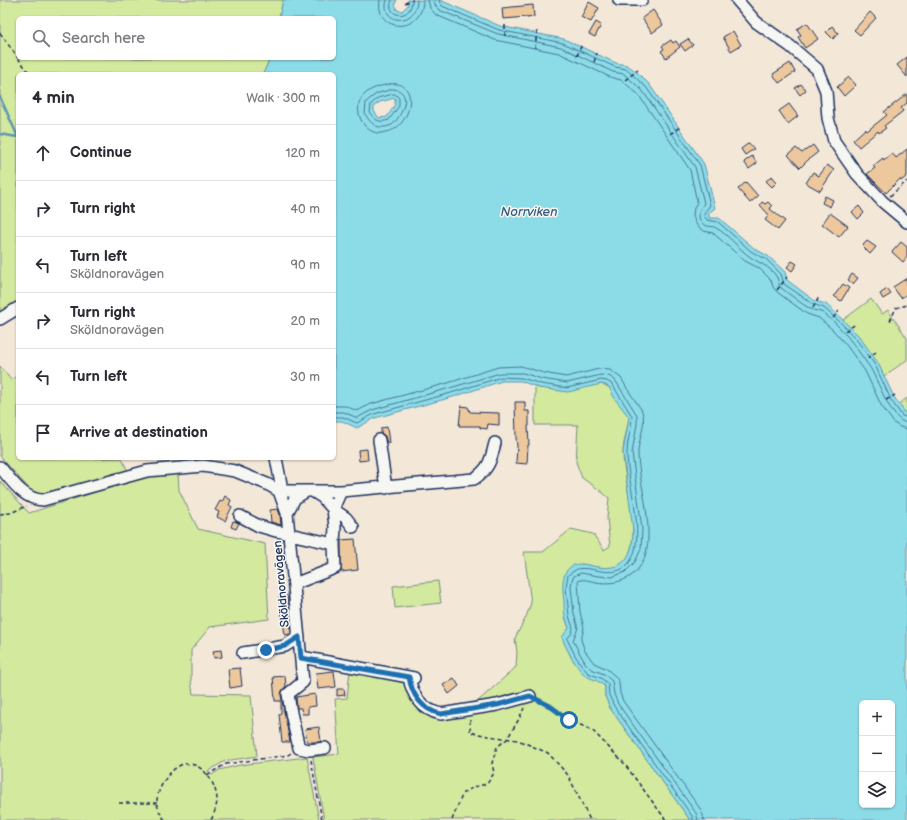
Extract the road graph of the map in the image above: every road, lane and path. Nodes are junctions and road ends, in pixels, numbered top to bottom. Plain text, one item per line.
1 (412, 0) edge
2 (619, 0) edge
3 (642, 0) edge
4 (737, 0) edge
5 (405, 3) dead end
6 (505, 25) dead end
7 (537, 31) dead end
8 (0, 33) edge
9 (505, 36) dead end
10 (582, 44) dead end
11 (535, 48) dead end
12 (597, 53) dead end
13 (16, 55) edge
14 (577, 56) dead end
15 (20, 60) edge
16 (594, 62) dead end
17 (638, 70) dead end
18 (28, 72) edge
19 (625, 80) dead end
20 (680, 127) dead end
21 (670, 134) dead end
22 (907, 181) edge
23 (883, 202) junction
24 (907, 222) edge
25 (788, 277) dead end
26 (777, 290) dead end
27 (819, 297) dead end
28 (907, 305) edge
29 (813, 308) dead end
30 (16, 309) edge
31 (839, 312) dead end
32 (833, 318) dead end
33 (0, 319) edge
34 (890, 322) dead end
35 (856, 324) dead end
36 (845, 331) dead end
37 (876, 352) dead end
38 (867, 358) dead end
39 (895, 395) dead end
40 (886, 400) dead end
41 (380, 440) dead end
42 (495, 443) dead end
43 (276, 460) edge
44 (0, 467) edge
45 (386, 488) junction
46 (279, 491) junction
47 (341, 491) junction
48 (310, 492) junction
49 (35, 500) junction
50 (333, 509) junction
51 (287, 513) junction
52 (0, 514) edge
53 (240, 516) dead end
54 (353, 527) dead end
55 (289, 534) junction
56 (334, 544) junction
57 (294, 584) junction
58 (299, 637) junction
59 (243, 653) dead end
60 (301, 658) junction
61 (530, 696) junction
62 (470, 709) junction
63 (507, 738) junction
64 (325, 748) dead end
65 (304, 749) junction
66 (207, 775) junction
67 (157, 802) junction
68 (119, 803) dead end
69 (165, 820) edge
70 (211, 820) edge
71 (322, 820) edge
72 (452, 820) edge
73 (590, 820) edge
74 (666, 820) edge

1 - 5 path
2 - 3 street
4 - 23 street
6 - 9 path
7 - 11 path
8 - 13 path
10 - 14 path
12 - 16 path
15 - 18 path
17 - 19 path
20 - 21 path
22 - 23 path
23 - 24 street
25 - 26 path
27 - 29 path
28 - 34 path
30 - 33 street
31 - 32 path
35 - 36 path
37 - 38 path
39 - 40 path
41 - 45 street
42 - 45 street
43 - 46 street, Sköldnoravägen
44 - 49 street
45 - 47 street
46 - 48 street
46 - 49 street
46 - 51 street, Sköldnoravägen
47 - 48 street
47 - 50 street
48 - 50 street
48 - 51 street
49 - 52 path
50 - 54 street
50 - 56 street
51 - 55 street, Sköldnoravägen
53 - 55 street
55 - 56 street
55 - 57 street, Sköldnoravägen
56 - 57 street
57 - 58 street, Sköldnoravägen
58 - 59 street
58 - 60 street, Sköldnoravägen
60 - 62 street
60 - 65 street, Sköldnoravägen
61 - 62 street
61 - 63 path
61 - 74 path
62 - 63 path
63 - 72 path
63 - 73 path
64 - 65 street
65 - 66 path
65 - 71 path
66 - 67 path
66 - 70 path
67 - 68 path
67 - 69 path

